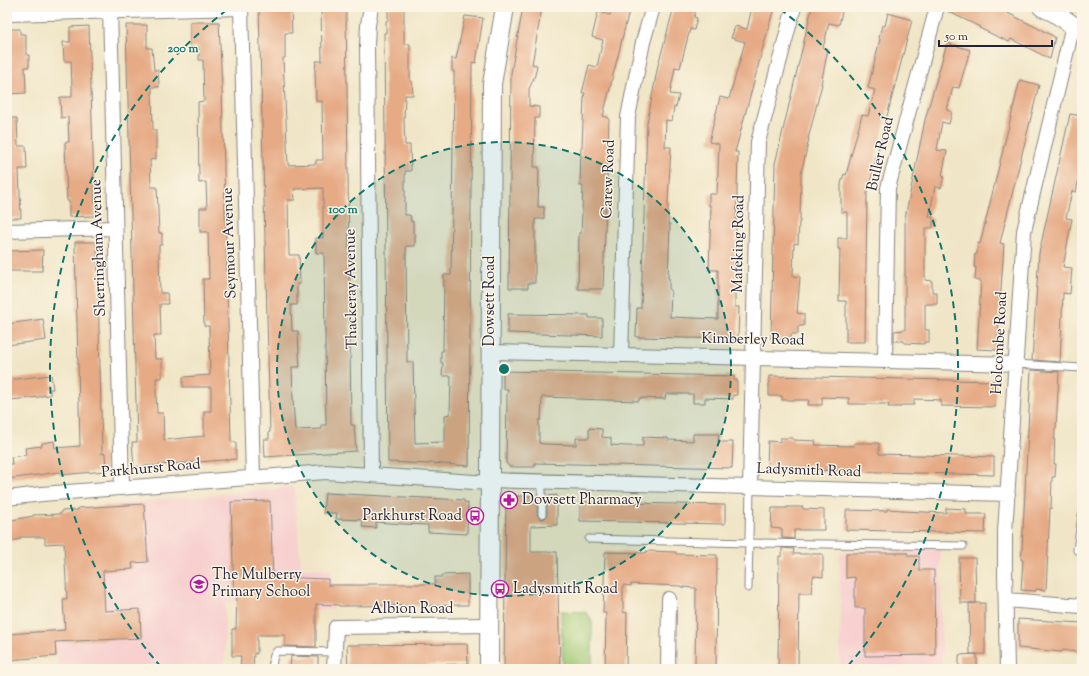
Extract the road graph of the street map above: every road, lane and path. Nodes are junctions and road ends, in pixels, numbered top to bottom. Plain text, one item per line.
1 (241, 7) edge
2 (371, 7) edge
3 (505, 7) edge
4 (652, 7) edge
5 (794, 7) edge
6 (936, 7) edge
7 (1042, 7) edge
8 (110, 9) edge
9 (7, 14) edge
10 (1078, 28) edge
11 (115, 228) junction
12 (7, 231) edge
13 (490, 352) junction
14 (621, 355) junction
15 (753, 357) junction
16 (885, 360) junction
17 (1016, 364) junction
18 (1082, 368) edge
19 (371, 475) junction
20 (253, 478) junction
21 (489, 482) junction
22 (542, 482) junction
23 (750, 487) junction
24 (122, 488) junction
25 (1008, 494) junction
26 (7, 498) edge
27 (542, 514) dead end
28 (1082, 515) edge
29 (589, 539) dead end
30 (750, 543) junction
31 (963, 546) dead end
32 (1077, 550) dead end
33 (748, 588) dead end
34 (669, 599) dead end
35 (1006, 600) junction
36 (1082, 606) edge
37 (489, 625) junction
38 (335, 652) junction
39 (272, 669) edge
40 (334, 669) edge
41 (488, 669) edge
42 (668, 669) edge
43 (1007, 669) edge

1 - 8 street
1 - 20 street, Seymour Avenue
2 - 19 street, Thackeray Avenue
3 - 13 street, Dowsett Road
4 - 14 street, Carew Road
5 - 15 street, Mafeking Road
6 - 16 street, Buller Road
7 - 10 street
8 - 9 street
8 - 11 street, Sherringham Avenue
10 - 17 street, Holcombe Road
11 - 12 street
11 - 24 street, Sherringham Avenue
13 - 14 street, Kimberley Road
13 - 21 street, Dowsett Road
14 - 15 street, Kimberley Road
15 - 16 street, Kimberley Road
15 - 23 street, Mafeking Road
16 - 17 street, Kimberley Road
17 - 18 lane
17 - 25 street, Holcombe Road
19 - 20 street, Parkhurst Road
19 - 21 street, Parkhurst Road
20 - 24 street, Parkhurst Road
21 - 22 street, Ladysmith Road
21 - 37 street, Dowsett Road
22 - 23 street, Ladysmith Road
22 - 27 lane
23 - 25 street, Ladysmith Road
23 - 30 lane
24 - 26 street, Parkhurst Road
25 - 35 street, Holcombe Road
28 - 32 lane
29 - 30 lane
30 - 31 lane
30 - 33 lane
34 - 42 street
35 - 36 street
35 - 43 street, Holcombe Road
37 - 38 street, Albion Road
37 - 41 street, Dowsett Road
38 - 39 lane
38 - 40 street

